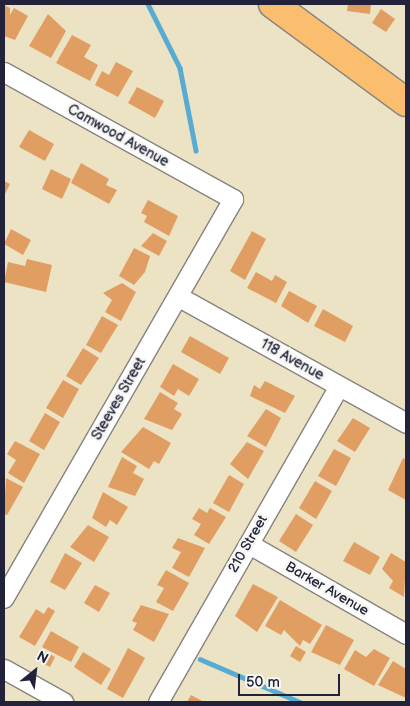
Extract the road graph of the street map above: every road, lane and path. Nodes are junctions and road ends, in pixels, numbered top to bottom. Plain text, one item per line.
1 (273, 4) edge
2 (4, 72) edge
3 (406, 102) edge
4 (233, 199) joint
5 (179, 297) junction
6 (339, 386) junction
7 (406, 423) edge
8 (249, 544) junction
9 (4, 598) edge
10 (406, 634) edge
11 (4, 669) edge
12 (63, 702) edge
13 (158, 702) edge

1 - 3 highway
2 - 4 street, Camwood Avenue
4 - 5 street, Steeves Street
5 - 6 street, 118 Avenue
5 - 9 street, Steeves Street
6 - 7 street, 118 Avenue
6 - 8 street, 210 Street
8 - 10 street, Barker Avenue
8 - 13 street, 210 Street
11 - 12 street

